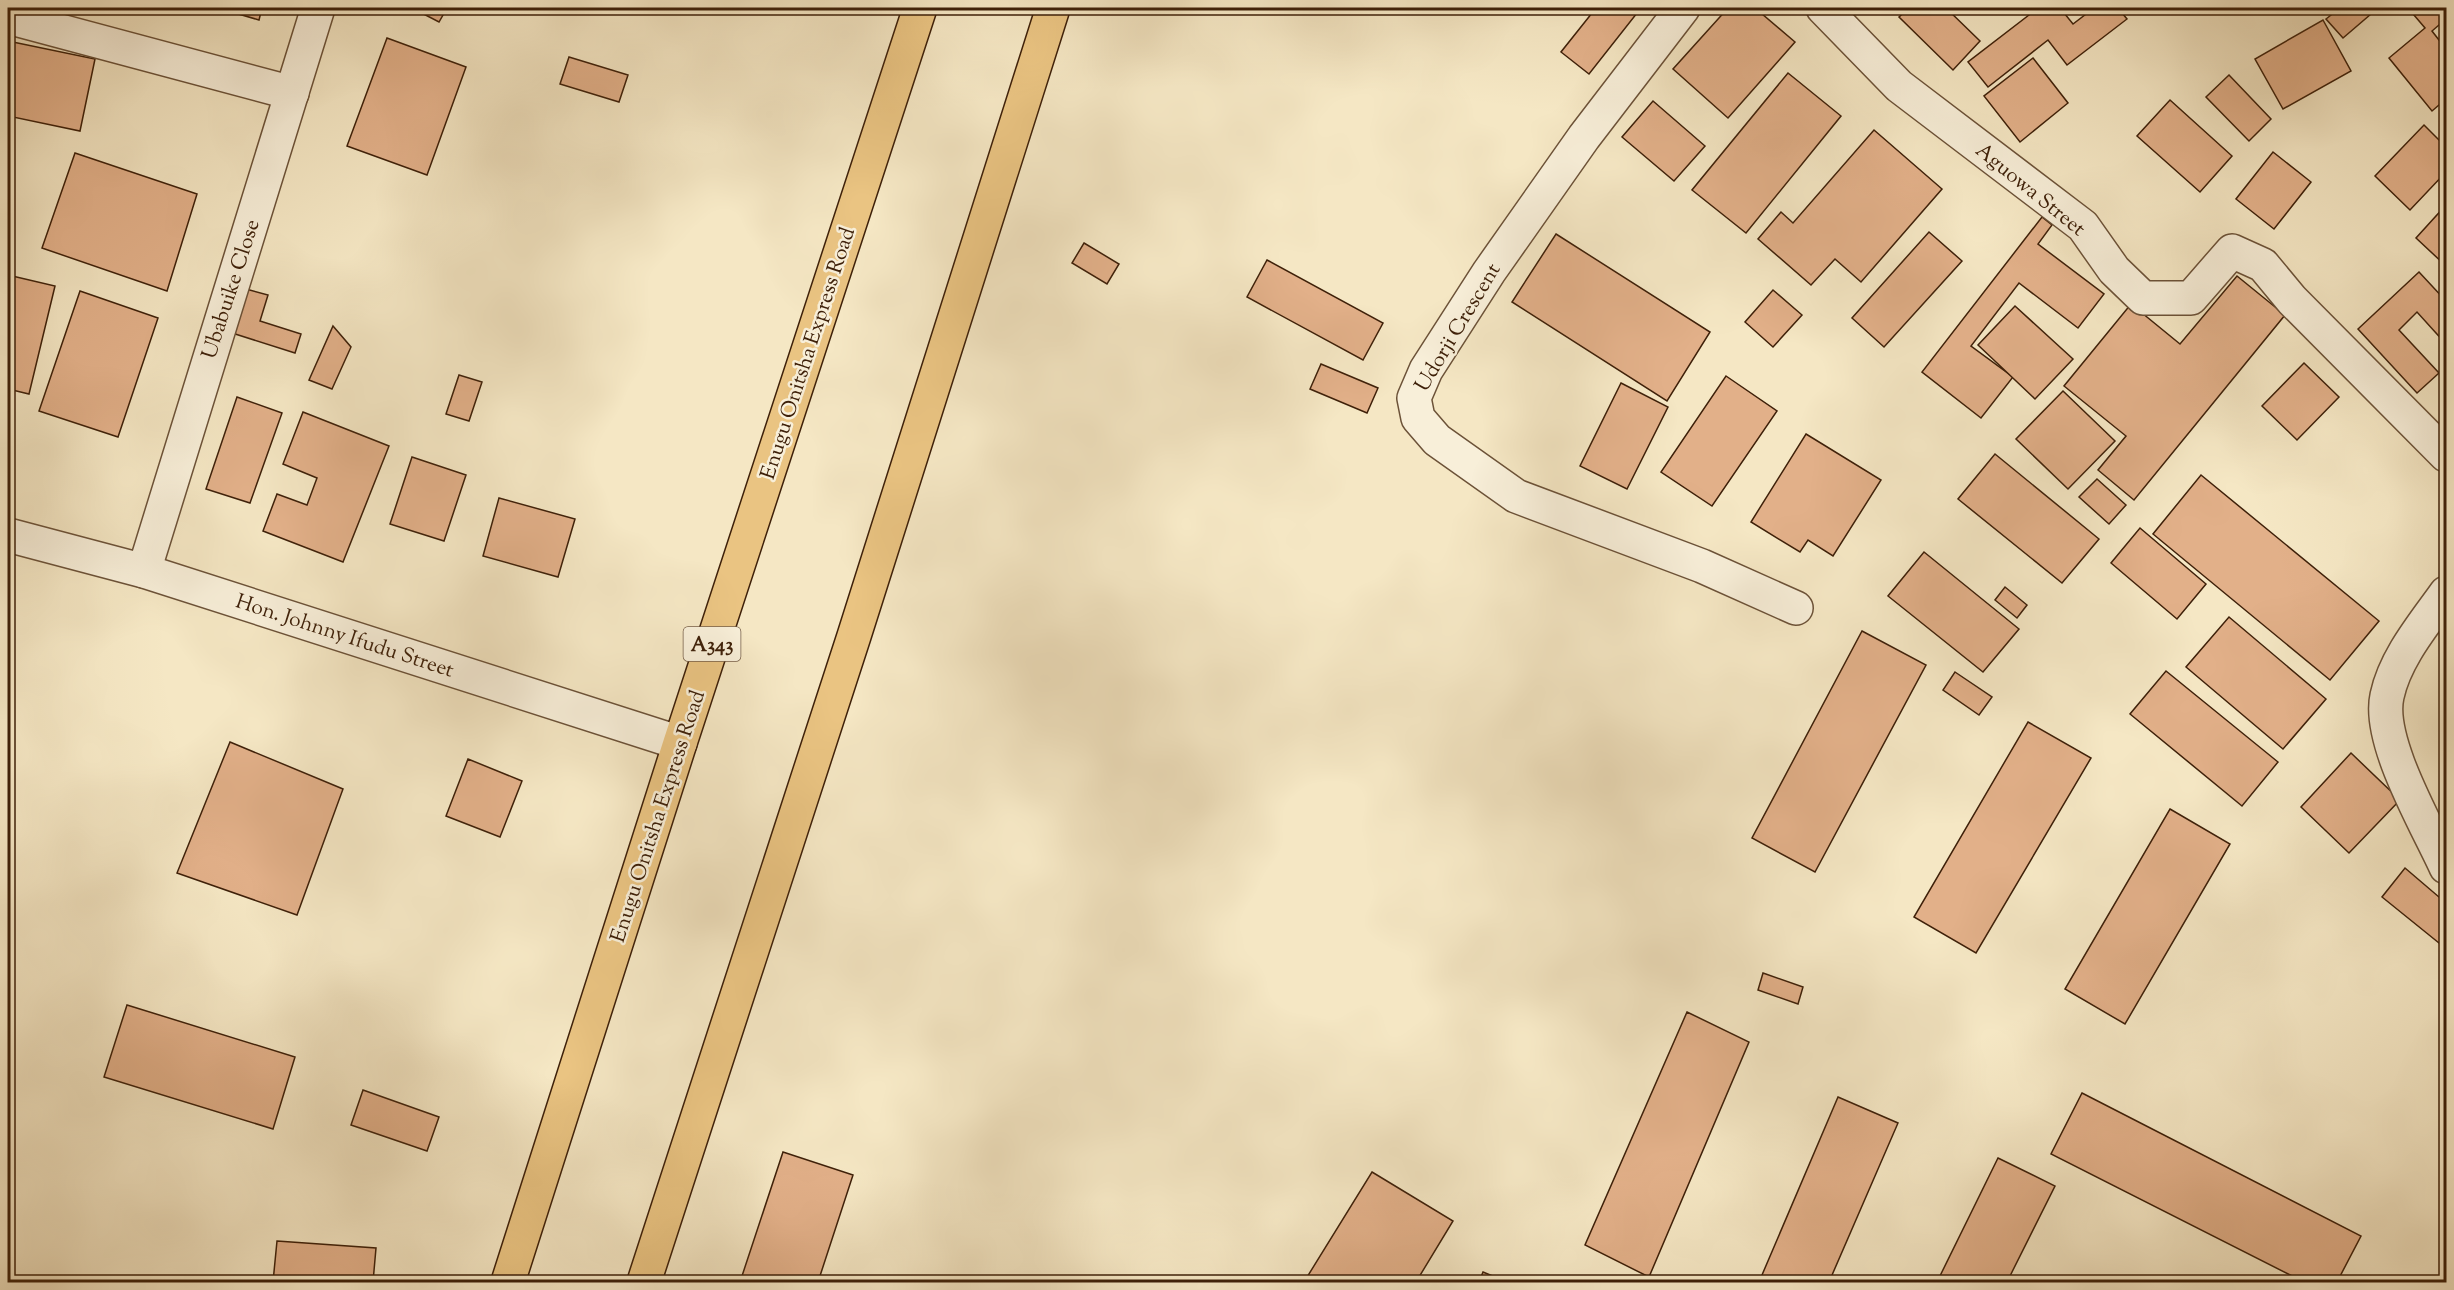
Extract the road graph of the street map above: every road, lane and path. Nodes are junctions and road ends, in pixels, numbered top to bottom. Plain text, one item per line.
1 (318, 8) edge
2 (920, 8) edge
3 (1053, 8) edge
4 (1683, 8) edge
5 (1822, 8) edge
6 (8, 17) edge
7 (292, 93) junction
8 (2446, 455) edge
9 (8, 535) edge
10 (144, 571) junction
11 (2446, 593) edge
12 (1796, 608) dead end
13 (680, 743) junction
14 (2446, 867) edge
15 (508, 1282) edge
16 (644, 1282) edge

1 - 7 street, Ubabuike Close
2 - 13 highway, Enugu Onitsha Express Road / A343
3 - 16 highway
4 - 12 street, Udorji Crescent
5 - 8 street, Aguowa Street
6 - 7 street
7 - 10 street, Ubabuike Close
9 - 10 street, Hon. Johnny Ifudu Street
10 - 13 street, Hon. Johnny Ifudu Street
11 - 14 street
13 - 15 highway, Enugu Onitsha Express Road / A343

